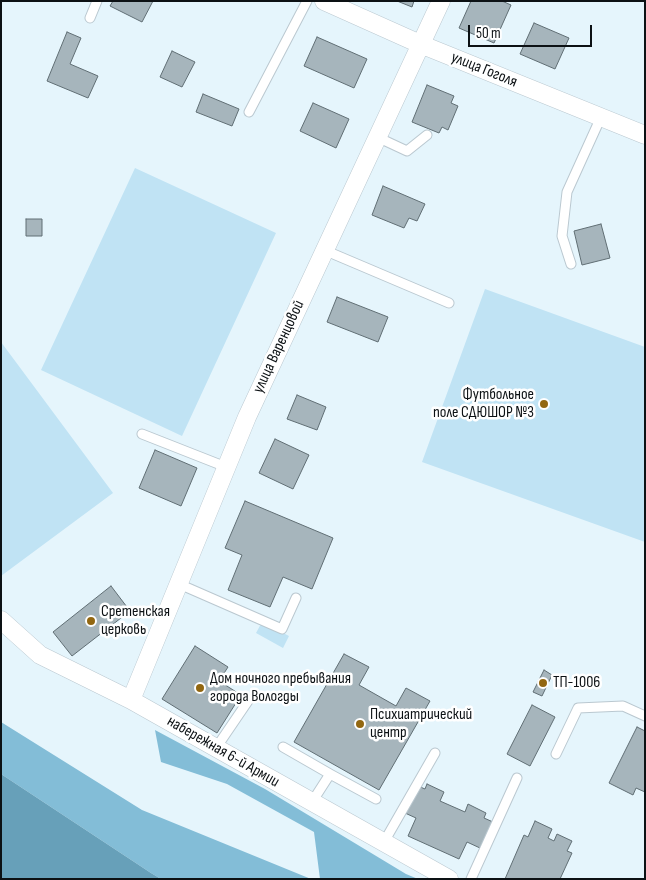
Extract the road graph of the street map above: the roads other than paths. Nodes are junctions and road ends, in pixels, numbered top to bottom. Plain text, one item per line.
1 (97, 1) edge
2 (306, 1) edge
3 (324, 1) edge
4 (441, 1) edge
5 (90, 18) dead end
6 (420, 44) junction
7 (249, 112) dead end
8 (601, 117) junction
9 (427, 135) dead end
10 (645, 135) edge
11 (377, 137) junction
12 (324, 250) junction
13 (571, 264) dead end
14 (449, 303) dead end
15 (142, 434) dead end
16 (226, 467) junction
17 (178, 584) junction
18 (296, 598) dead end
19 (1, 620) edge
20 (131, 700) junction
21 (248, 701) dead end
22 (645, 716) edge
23 (283, 747) dead end
24 (216, 748) junction
25 (435, 753) dead end
26 (556, 754) dead end
27 (330, 774) junction
28 (517, 778) dead end
29 (376, 799) dead end
30 (312, 802) junction
31 (384, 842) junction
32 (449, 879) edge
33 (471, 879) edge

1 - 5 lane
2 - 7 lane
3 - 6 street, улица Гоголя
4 - 6 street, улица Варенцовой
6 - 8 street, улица Гоголя
6 - 11 street, улица Варенцовой
8 - 10 street, улица Гоголя
8 - 13 lane
9 - 11 lane
11 - 12 street, улица Варенцовой
12 - 14 lane
12 - 16 street, улица Варенцовой
15 - 16 lane
16 - 17 street, улица Варенцовой
17 - 18 lane
17 - 20 street, улица Варенцовой
19 - 20 street, набережная 6-й Армии
20 - 24 street, набережная 6-й Армии
21 - 24 lane
22 - 26 lane
23 - 27 lane
24 - 30 street, набережная 6-й Армии
25 - 31 lane
27 - 29 lane
27 - 30 lane
28 - 33 lane
30 - 31 street, набережная 6-й Армии
31 - 32 street, набережная 6-й Армии

